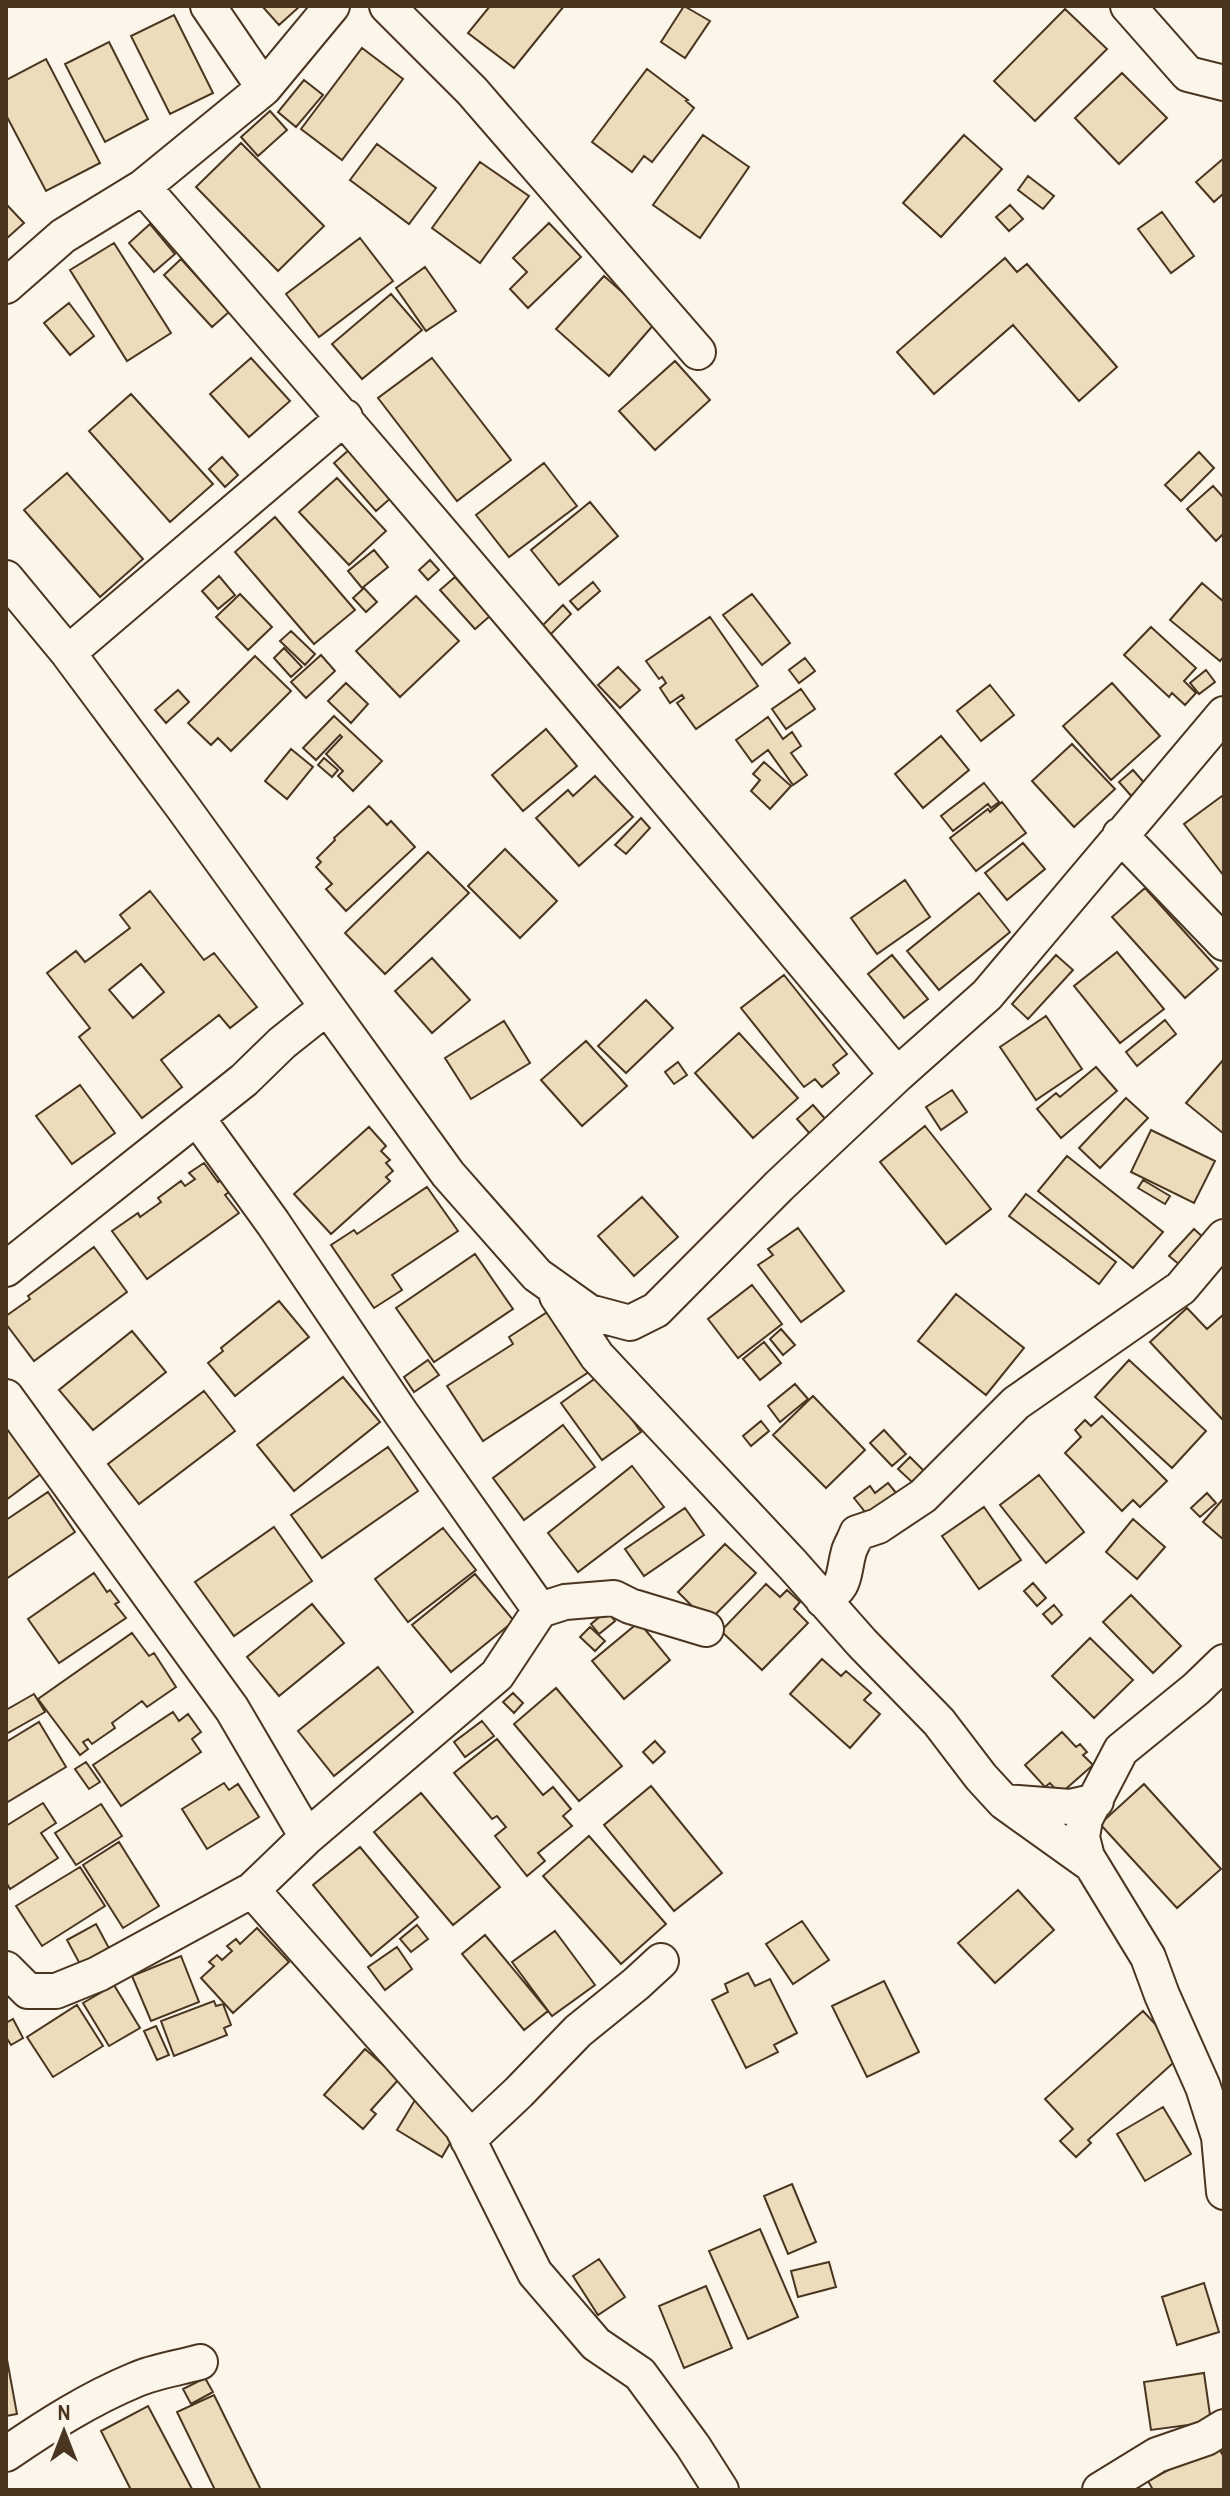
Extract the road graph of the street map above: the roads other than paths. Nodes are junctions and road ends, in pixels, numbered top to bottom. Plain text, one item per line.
1 (208, 6) edge
2 (332, 6) edge
3 (387, 6) edge
4 (1128, 6) edge
5 (1224, 83) edge
6 (264, 88) junction
7 (143, 187) junction
8 (6, 286) edge
9 (698, 352) dead end
10 (345, 417) junction
11 (6, 578) edge
12 (68, 653) junction
13 (1224, 714) edge
14 (1120, 835) junction
15 (1224, 943) edge
16 (326, 1008) junction
17 (897, 1075) junction
18 (197, 1118) junction
19 (1224, 1237) edge
20 (6, 1269) edge
21 (548, 1282) junction
22 (6, 1397) edge
23 (823, 1600) junction
24 (540, 1610) junction
25 (706, 1629) dead end
26 (1224, 1662) edge
27 (1096, 1801) junction
28 (1004, 1802) junction
29 (307, 1837) junction
30 (1092, 1865) junction
31 (252, 1890) junction
32 (661, 1961) dead end
33 (6, 1969) edge
34 (468, 2140) junction
35 (1224, 2192) edge
36 (200, 2362) dead end
37 (1224, 2427) edge
38 (6, 2454) edge
39 (721, 2490) edge
40 (1100, 2490) edge

1 - 6 street
2 - 6 street
3 - 9 street
4 - 5 street
6 - 7 street
7 - 8 street
7 - 10 street
10 - 12 street
10 - 17 street
11 - 12 street
12 - 16 street
13 - 14 street
14 - 15 street
14 - 17 street
16 - 18 street
16 - 21 street
17 - 21 street
18 - 20 street
18 - 24 street
19 - 23 street
21 - 23 street
22 - 29 street
23 - 28 street
24 - 25 street
24 - 29 street
26 - 27 street
27 - 28 street
27 - 30 street
28 - 30 street
29 - 31 street
30 - 35 street
31 - 33 street
31 - 34 street
32 - 34 street
34 - 39 street
36 - 38 street
37 - 40 street

